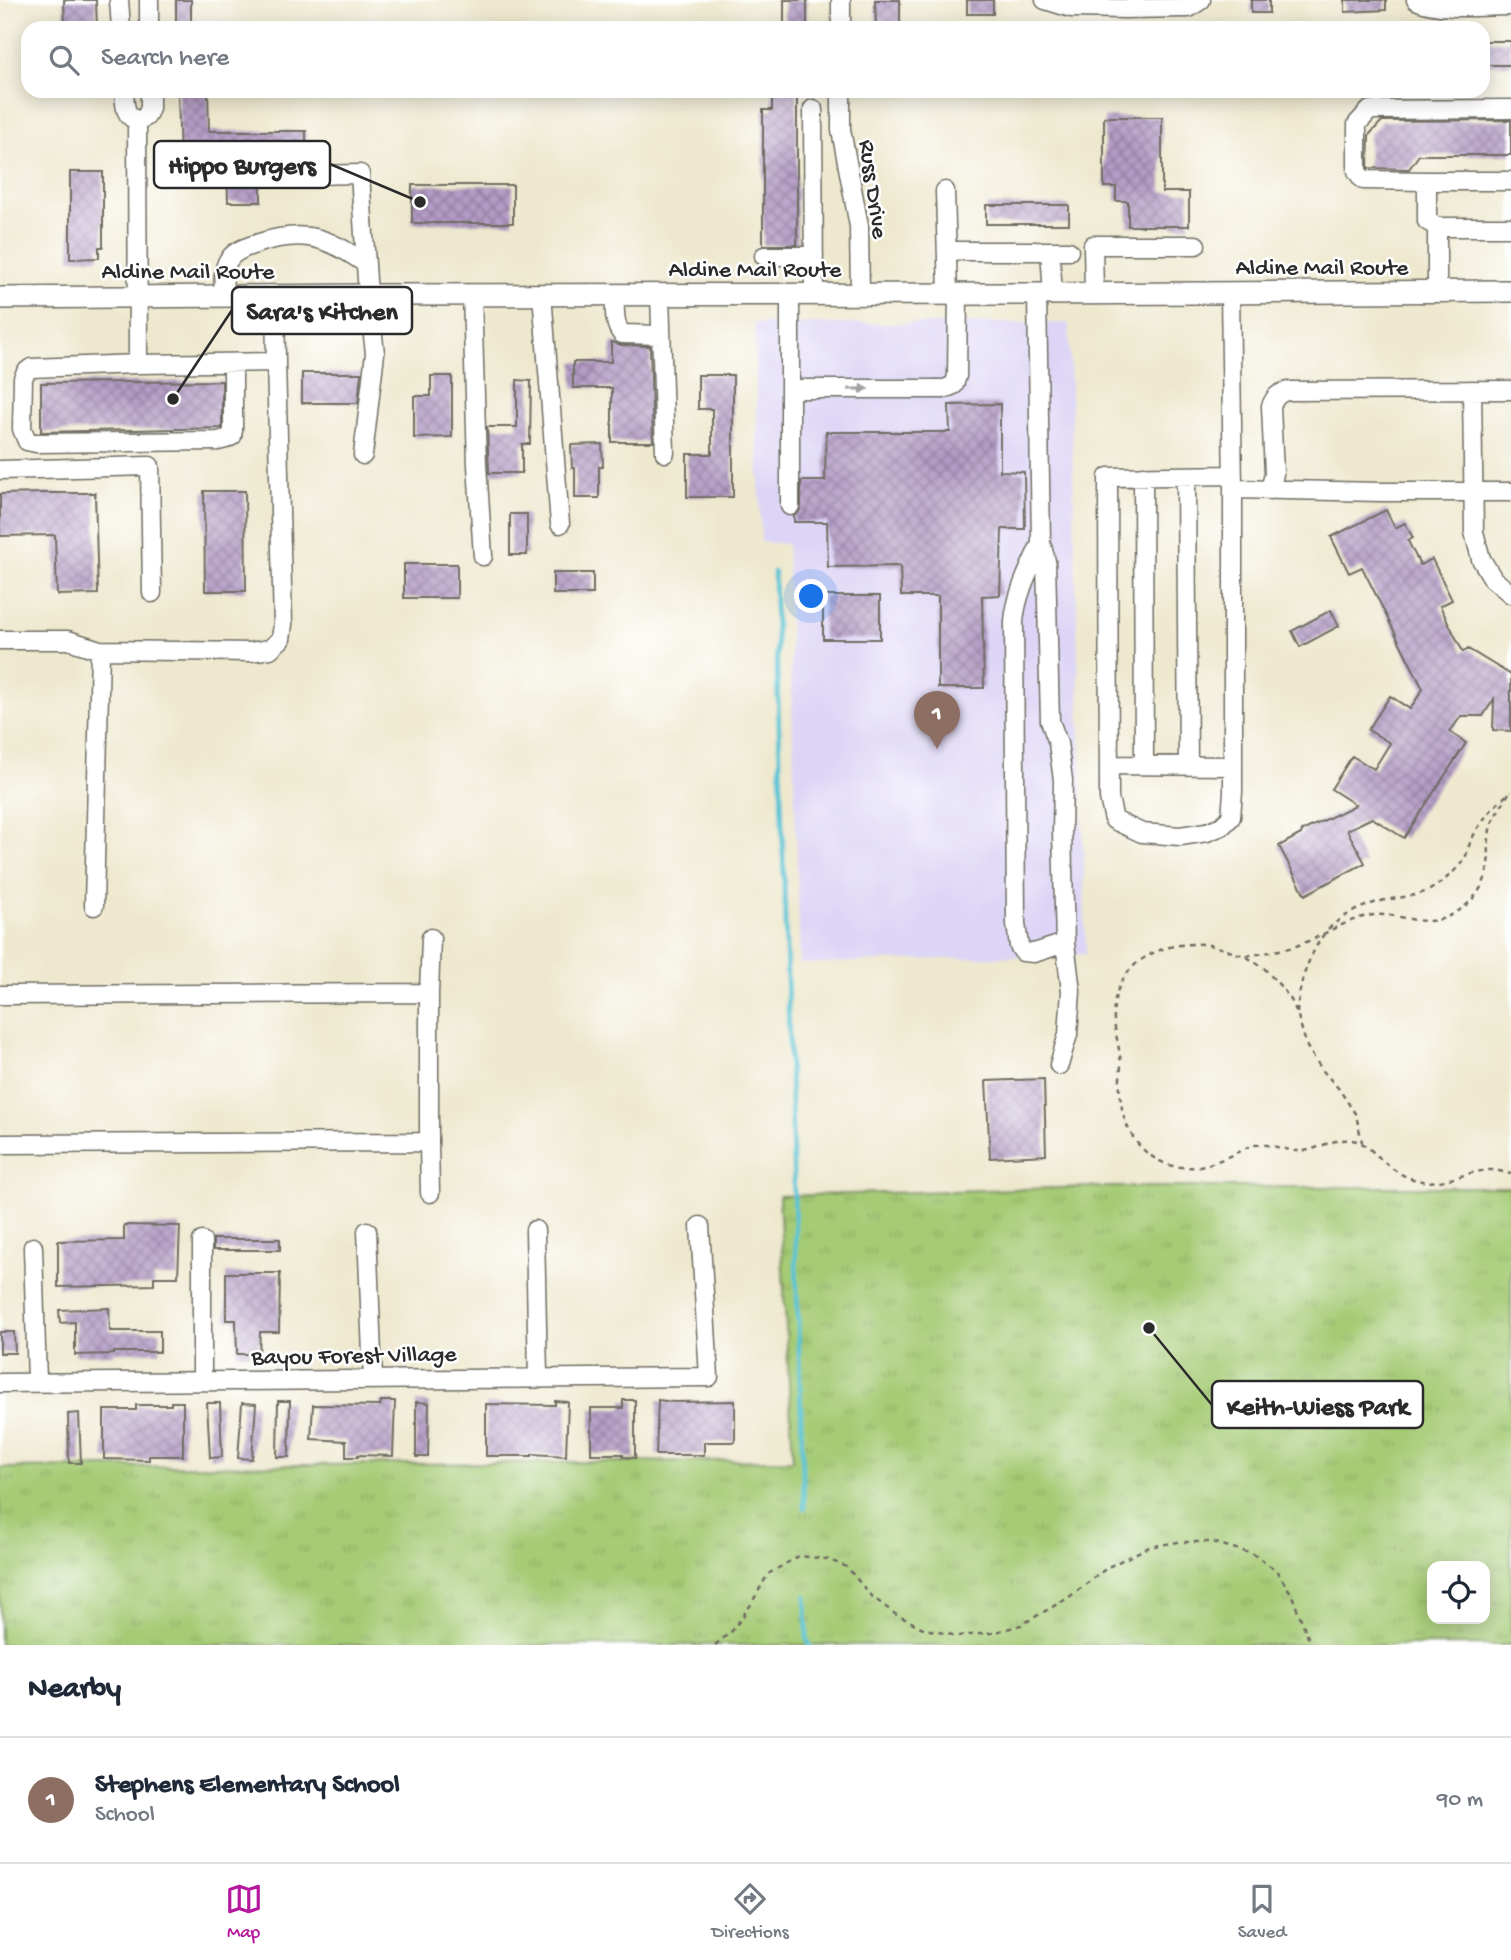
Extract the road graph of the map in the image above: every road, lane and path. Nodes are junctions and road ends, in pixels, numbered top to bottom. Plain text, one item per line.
1 (119, 0) edge
2 (149, 0) edge
3 (841, 0) edge
4 (1045, 0) edge
5 (1201, 0) edge
6 (1416, 0) edge
7 (1506, 6) edge
8 (120, 21) edge
9 (149, 21) edge
10 (841, 21) edge
11 (124, 98) edge
12 (150, 98) edge
13 (841, 98) edge
14 (813, 109) dead end
15 (1511, 109) edge
16 (137, 121) junction
17 (813, 130) junction
18 (841, 130) junction
19 (309, 175) dead end
20 (1427, 181) junction
21 (1511, 181) edge
22 (945, 191) dead end
23 (1437, 227) junction
24 (1511, 227) edge
25 (1196, 245) dead end
26 (947, 251) junction
27 (1050, 251) junction
28 (1069, 251) dead end
29 (764, 256) dead end
30 (814, 256) junction
31 (366, 264) junction
32 (1437, 291) junction
33 (1511, 291) edge
34 (1094, 293) junction
35 (1230, 293) junction
36 (472, 294) junction
37 (541, 294) junction
38 (615, 294) junction
39 (660, 294) junction
40 (790, 294) junction
41 (814, 294) junction
42 (860, 294) junction
43 (953, 294) junction
44 (1045, 294) junction
45 (275, 295) junction
46 (368, 295) junction
47 (137, 296) junction
48 (223, 296) junction
49 (0, 298) edge
50 (661, 335) junction
51 (276, 362) junction
52 (233, 363) junction
53 (138, 364) junction
54 (790, 389) junction
55 (1472, 390) junction
56 (1511, 390) edge
57 (665, 453) dead end
58 (363, 455) dead end
59 (0, 470) edge
60 (1143, 476) junction
61 (1186, 476) junction
62 (1233, 482) junction
63 (1270, 490) junction
64 (1475, 492) junction
65 (1511, 492) edge
66 (790, 506) dead end
67 (560, 524) dead end
68 (1041, 543) junction
69 (483, 556) dead end
70 (152, 593) dead end
71 (1511, 594) edge
72 (0, 640) edge
73 (100, 650) junction
74 (1109, 765) junction
75 (1144, 765) junction
76 (1188, 765) junction
77 (1233, 766) junction
78 (1510, 793) edge
79 (94, 906) dead end
80 (1325, 933) junction
81 (430, 938) dead end
82 (1065, 943) junction
83 (1244, 955) junction
84 (429, 993) junction
85 (0, 995) edge
86 (1297, 1013) junction
87 (1059, 1065) dead end
88 (429, 1142) junction
89 (1362, 1142) junction
90 (0, 1144) edge
91 (1511, 1174) edge
92 (430, 1193) dead end
93 (701, 1226) dead end
94 (535, 1230) dead end
95 (367, 1231) dead end
96 (202, 1241) dead end
97 (33, 1247) dead end
98 (538, 1377) junction
99 (373, 1379) junction
100 (202, 1380) junction
101 (37, 1382) junction
102 (0, 1383) edge
103 (715, 1645) edge
104 (1311, 1645) edge

1 - 8 street
2 - 9 street
3 - 10 street
4 - 5 street
6 - 7 street
11 - 16 street
12 - 16 street
13 - 18 street, Russ Drive
14 - 17 street
15 - 20 street
16 - 47 street
17 - 18 street
17 - 30 street
18 - 42 street, Russ Drive
19 - 31 street
20 - 21 street
20 - 23 street
22 - 26 street
23 - 24 street
23 - 32 street
25 - 34 street
26 - 27 street
26 - 43 street
27 - 28 street
27 - 44 street
29 - 30 street
30 - 41 street
31 - 46 street
31 - 48 street
32 - 33 main road, Aldine Mail Route
32 - 35 main road, Aldine Mail Route
34 - 35 main road, Aldine Mail Route
34 - 44 main road, Aldine Mail Route
35 - 62 street
36 - 37 main road, Aldine Mail Route
36 - 46 main road, Aldine Mail Route
36 - 69 street
37 - 38 main road, Aldine Mail Route
37 - 67 street
38 - 39 main road, Aldine Mail Route
38 - 50 street
39 - 40 main road, Aldine Mail Route
39 - 50 street
40 - 41 main road, Aldine Mail Route
40 - 54 street
41 - 42 main road, Aldine Mail Route
42 - 43 main road, Aldine Mail Route
43 - 44 main road, Aldine Mail Route
54 -> 43 street
44 - 68 street
45 - 46 main road, Aldine Mail Route
45 - 48 main road, Aldine Mail Route
45 - 51 street
46 - 58 street
47 - 48 main road, Aldine Mail Route
47 - 49 main road, Aldine Mail Route
47 - 53 street
50 - 57 street
51 - 52 street
51 - 73 street
52 - 53 street
52 - 53 street
54 - 66 street
55 - 56 street
55 - 63 street
55 - 64 street
59 - 70 street
60 - 61 street
60 - 74 street
60 - 75 street
61 - 62 street
61 - 76 street
62 - 63 street
62 - 77 street
63 - 64 street
64 - 65 street
64 - 71 street
68 - 82 street
68 - 82 street
72 - 73 street
73 - 79 street
74 - 75 street
74 - 77 street
75 - 76 street
76 - 77 street
78 - 80 path
78 - 80 path
80 - 83 path
80 - 86 path
81 - 84 street
82 - 87 street
83 - 86 path
83 - 89 path
84 - 85 street
84 - 88 street
86 - 89 path
88 - 90 street
88 - 92 street
89 - 91 path
93 - 98 street, Bayou Forest Village
94 - 98 street
95 - 99 street
96 - 100 street
97 - 101 street
98 - 99 street, Bayou Forest Village
99 - 100 street, Bayou Forest Village
100 - 101 street, Bayou Forest Village
101 - 102 street, Bayou Forest Village
103 - 104 path

